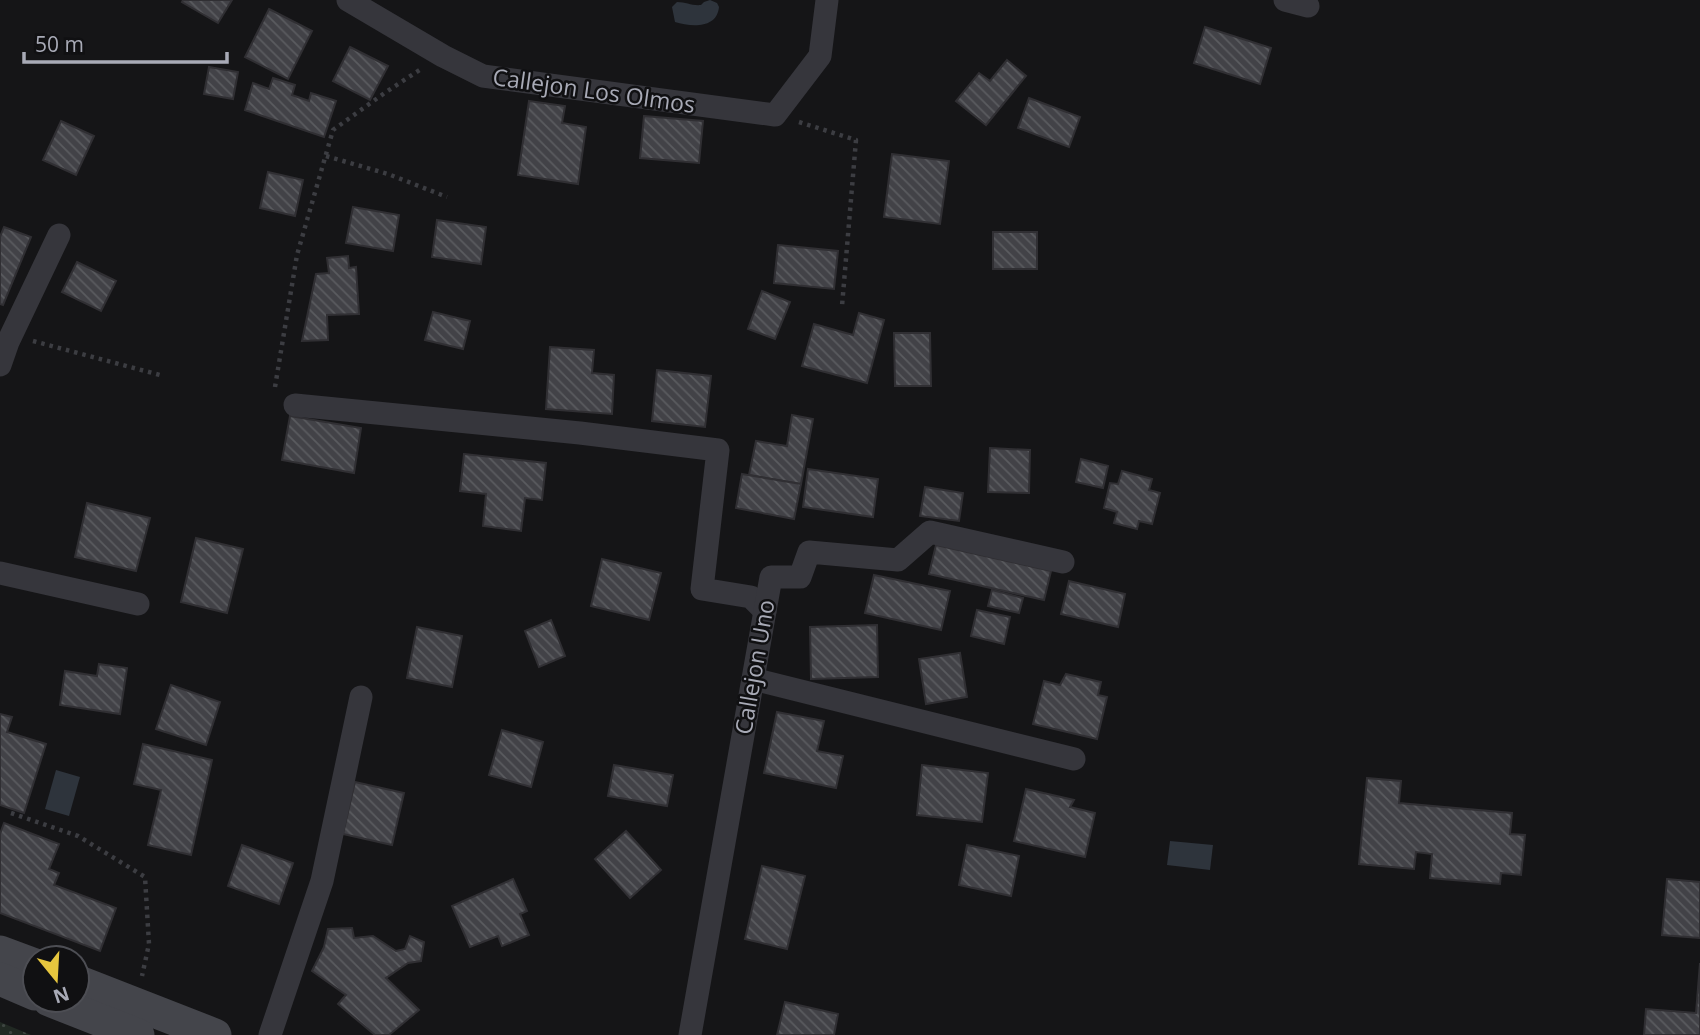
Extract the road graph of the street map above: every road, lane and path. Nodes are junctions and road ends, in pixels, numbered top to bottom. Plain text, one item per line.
1 (348, 0) edge
2 (827, 0) edge
3 (1285, 0) edge
4 (1308, 6) dead end
5 (443, 56) junction
6 (775, 115) junction
7 (326, 156) junction
8 (447, 197) dead end
9 (59, 236) dead end
10 (842, 306) dead end
11 (3, 350) edge
12 (160, 375) dead end
13 (275, 387) dead end
14 (295, 405) dead end
15 (1063, 562) dead end
16 (0, 573) edge
17 (138, 604) dead end
18 (765, 611) junction
19 (753, 679) junction
20 (361, 697) dead end
21 (1074, 759) dead end
22 (11, 813) dead end
23 (0, 952) edge
24 (21, 960) edge
25 (0, 979) edge
26 (21, 988) edge
27 (91, 993) edge
28 (91, 1011) edge
29 (121, 1019) edge
30 (215, 1035) edge
31 (270, 1035) edge
32 (690, 1035) edge

1 - 5 street, Callejon Los Olmos
2 - 6 street
3 - 4 street
5 - 6 street, Callejon Los Olmos
5 - 7 path
6 - 10 path
7 - 8 path
7 - 13 path
9 - 11 street
11 - 12 path
14 - 18 street
15 - 18 street, Callejon Uno
16 - 17 street
18 - 19 street, Callejon Uno
19 - 21 street
19 - 32 street, Callejon Uno
20 - 31 street
22 - 29 path
23 - 24 main road
25 - 26 main road
27 - 29 main road
28 - 29 main road
29 - 30 main road

